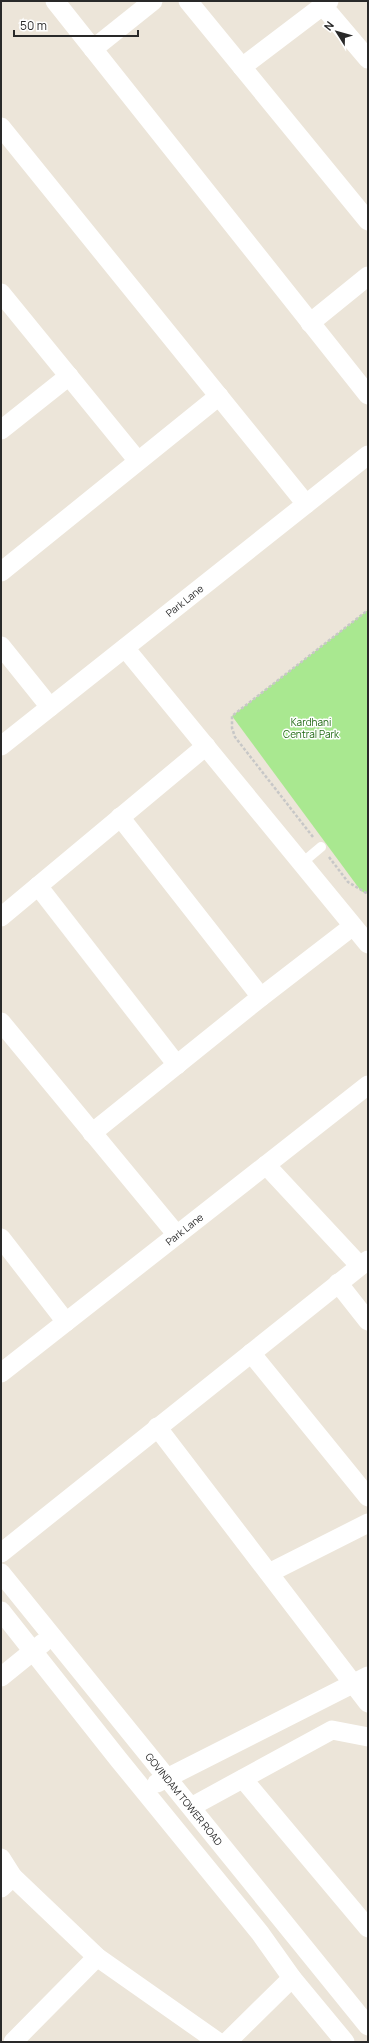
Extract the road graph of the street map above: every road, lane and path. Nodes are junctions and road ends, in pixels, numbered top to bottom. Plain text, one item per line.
1 (55, 1) edge
2 (153, 1) edge
3 (188, 1) edge
4 (326, 3) edge
5 (93, 49) junction
6 (368, 59) edge
7 (242, 67) junction
8 (1, 127) edge
9 (368, 221) edge
10 (368, 276) edge
11 (1, 293) edge
12 (310, 323) junction
13 (69, 376) junction
14 (368, 395) edge
15 (219, 396) junction
16 (1, 430) edge
17 (368, 455) edge
18 (138, 461) junction
19 (306, 504) junction
20 (1, 572) edge
21 (368, 610) edge
22 (1, 646) edge
23 (125, 648) junction
24 (50, 707) junction
25 (1, 746) edge
26 (206, 746) junction
27 (120, 818) junction
28 (321, 847) junction
29 (302, 863) junction
30 (38, 886) junction
31 (368, 894) edge
32 (1, 917) edge
33 (353, 926) junction
34 (368, 944) edge
35 (261, 997) junction
36 (1, 1022) edge
37 (177, 1064) junction
38 (368, 1085) edge
39 (92, 1133) junction
40 (266, 1165) junction
41 (177, 1235) junction
42 (1, 1238) edge
43 (364, 1263) edge
44 (338, 1283) junction
45 (368, 1321) edge
46 (66, 1322) junction
47 (251, 1353) junction
48 (1, 1373) edge
49 (157, 1427) junction
50 (368, 1497) edge
51 (368, 1523) edge
52 (1, 1553) edge
53 (1, 1573) edge
54 (269, 1574) junction
55 (1, 1611) edge
56 (52, 1637) junction
57 (33, 1650) junction
58 (1, 1678) edge
59 (361, 1680) edge
60 (368, 1703) edge
61 (368, 1737) edge
62 (168, 1778) junction
63 (243, 1779) junction
64 (143, 1790) junction
65 (190, 1807) junction
66 (1, 1858) edge
67 (7, 1882) edge
68 (368, 1928) edge
69 (97, 1957) junction
70 (292, 1978) junction
71 (368, 2026) edge
72 (21, 2039) edge
73 (218, 2042) edge
74 (227, 2042) edge
75 (345, 2042) edge

1 - 5 street
2 - 5 street
3 - 7 street
4 - 6 street
4 - 7 street
5 - 12 street
7 - 9 street
8 - 15 street
10 - 12 street
11 - 13 street
12 - 14 street
13 - 16 street
13 - 18 street
15 - 18 street
15 - 19 street
17 - 19 street, Park Lane
18 - 20 street
19 - 23 street, Park Lane
21 - 28 path
22 - 24 street
23 - 24 street, Park Lane
23 - 26 street
24 - 25 street, Park Lane
26 - 27 street
26 - 29 street
27 - 30 street
27 - 35 street
28 - 29 lane
28 - 31 path
29 - 33 street
30 - 32 street
30 - 37 street
33 - 34 street
33 - 35 street
35 - 37 street
36 - 39 street
37 - 39 street
38 - 40 street, Park Lane
39 - 41 street
40 - 41 street, Park Lane
40 - 43 street
41 - 46 street, Park Lane
42 - 46 street
43 - 44 street
44 - 45 street
44 - 47 street
46 - 48 street, Park Lane
47 - 49 street
47 - 50 street
49 - 52 street
49 - 54 street
51 - 54 street
53 - 56 street, GOVINDAM TOWER ROAD
54 - 59 street
55 - 57 street
56 - 57 street
56 - 62 street, GOVINDAM TOWER ROAD
57 - 58 street
57 - 64 street
59 - 60 street
59 - 62 street
61 - 63 street
62 - 64 street
62 - 65 street, GOVINDAM TOWER ROAD
63 - 65 street
63 - 68 street
64 - 70 street
65 - 71 street, GOVINDAM TOWER ROAD
66 - 67 street
67 - 69 street
69 - 72 street
69 - 73 street
70 - 74 street
70 - 75 street

